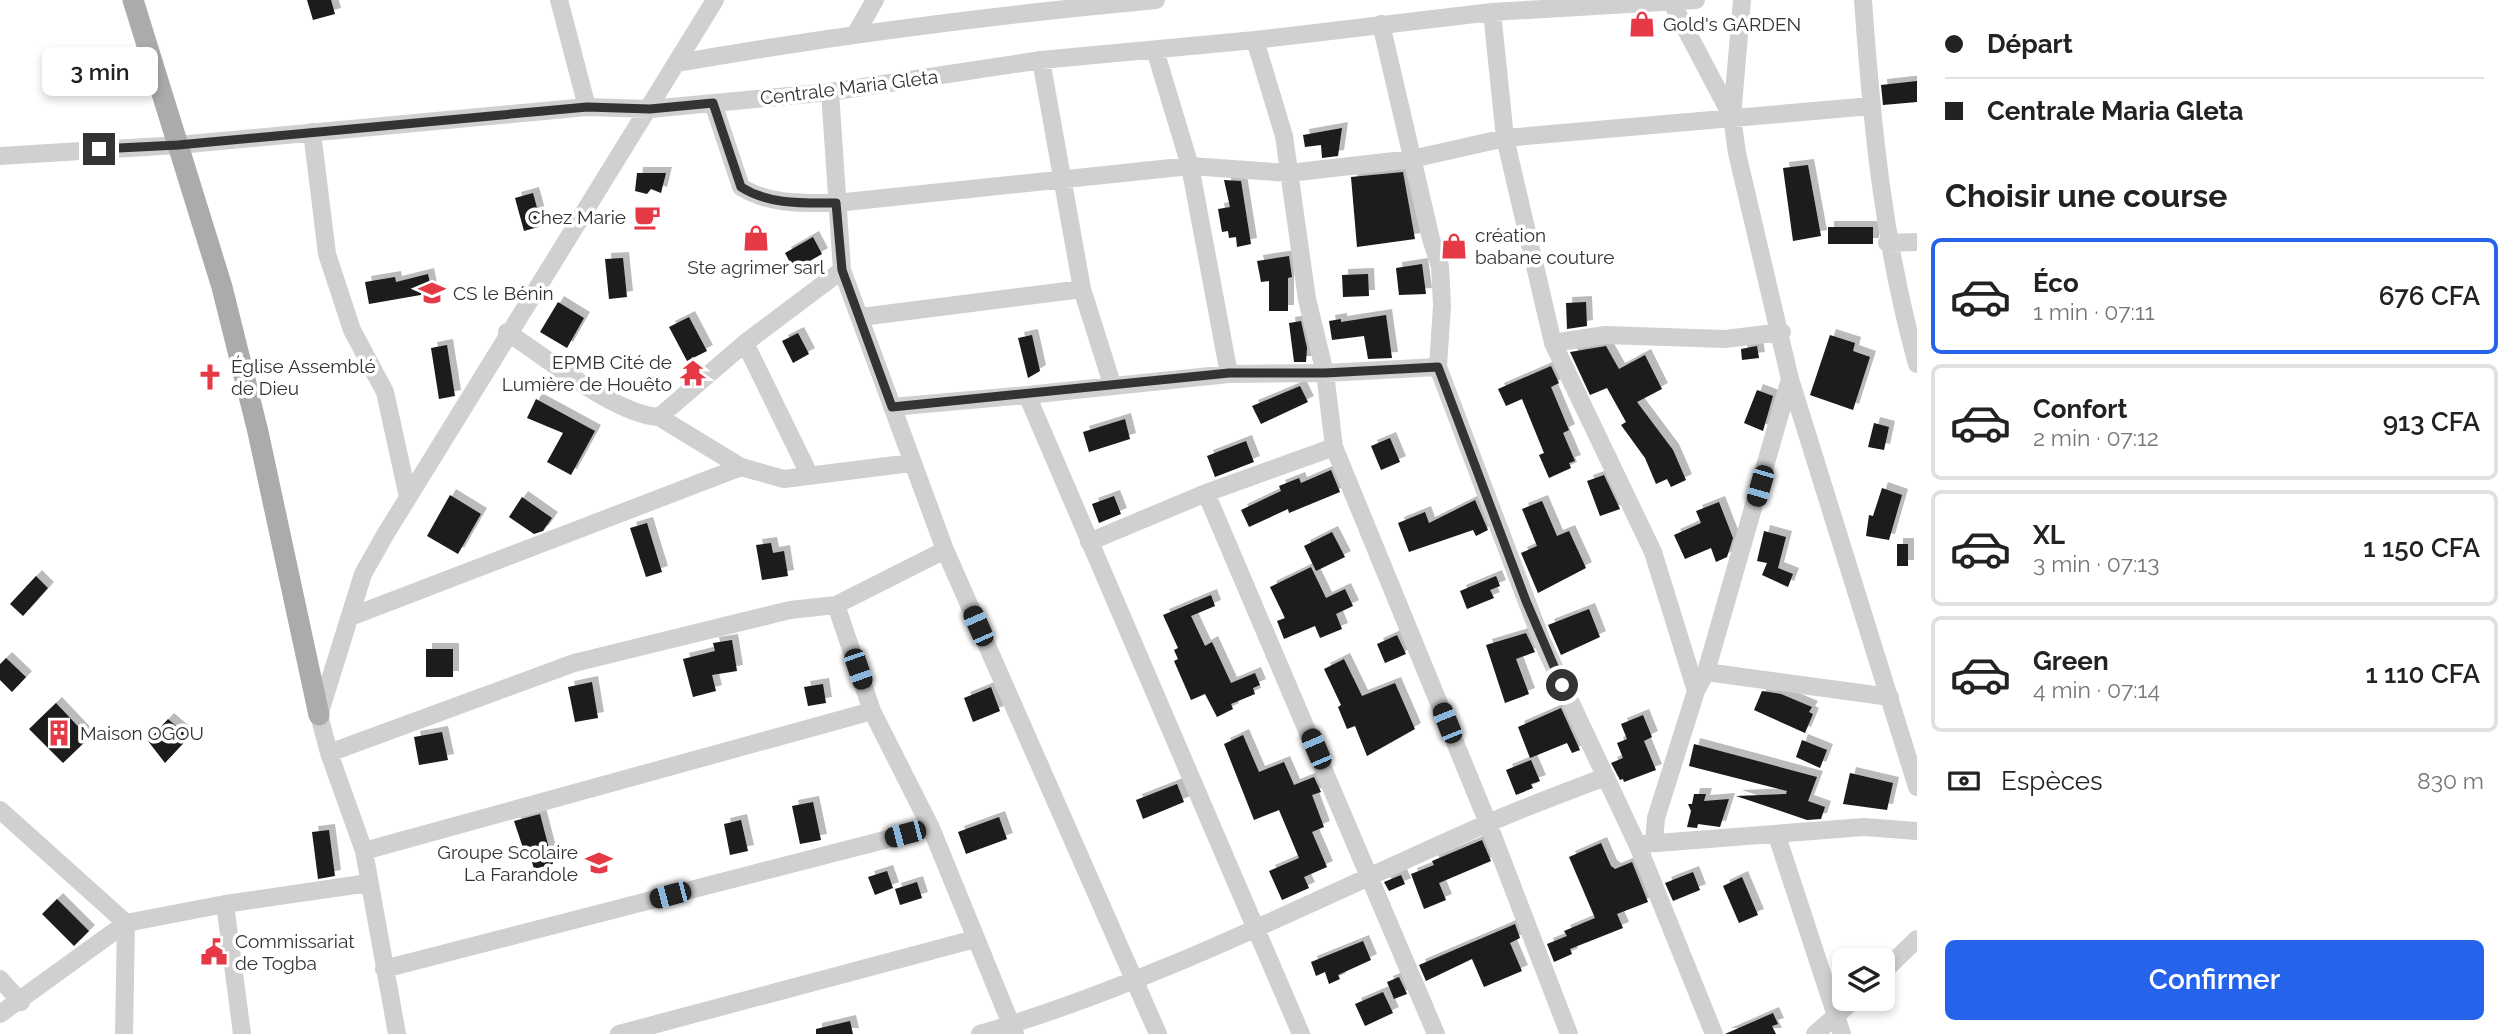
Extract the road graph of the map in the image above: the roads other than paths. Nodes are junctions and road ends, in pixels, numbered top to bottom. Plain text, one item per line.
1 (133, 0) edge
2 (559, 0) edge
3 (715, 0) edge
4 (875, 0) edge
5 (1007, 0) edge
6 (1156, 0) edge
7 (1696, 0) edge
8 (1742, 0) edge
9 (1863, 0) edge
10 (1672, 3) junction
11 (1492, 12) junction
12 (995, 15) junction
13 (1381, 24) junction
14 (856, 33) junction
15 (1255, 40) junction
16 (1155, 50) junction
17 (1041, 60) junction
18 (677, 63) junction
19 (830, 92) junction
20 (713, 103) junction
21 (1871, 106) junction
22 (587, 107) junction
23 (650, 109) junction
24 (1732, 117) junction
25 (312, 132) junction
26 (1505, 138) junction
27 (178, 145) junction
28 (0, 156) edge
29 (1412, 159) junction
30 (1190, 166) junction
31 (1289, 173) junction
32 (1061, 180) junction
33 (836, 203) junction
34 (1917, 242) edge
35 (1887, 243) junction
36 (842, 270) junction
37 (1082, 289) junction
38 (861, 317) junction
39 (508, 332) junction
40 (1782, 332) junction
41 (1553, 342) junction
42 (745, 343) junction
43 (1917, 364) edge
44 (1438, 367) junction
45 (1229, 373) junction
46 (1325, 373) junction
47 (1790, 379) junction
48 (1112, 384) junction
49 (1027, 395) junction
50 (892, 407) junction
51 (659, 417) junction
52 (1334, 447) junction
53 (911, 463) junction
54 (741, 467) junction
55 (810, 476) junction
56 (1206, 493) junction
57 (408, 497) junction
58 (1089, 542) junction
59 (945, 550) junction
60 (836, 605) junction
61 (350, 617) junction
62 (1706, 672) junction
63 (1696, 691) junction
64 (1890, 697) junction
65 (872, 711) junction
66 (319, 715) junction
67 (328, 753) junction
68 (1605, 777) junction
69 (1917, 787) edge
70 (0, 810) edge
71 (1488, 823) junction
72 (931, 828) junction
73 (1917, 831) edge
74 (1777, 836) junction
75 (1646, 844) junction
76 (364, 851) junction
77 (1372, 877) junction
78 (369, 883) junction
79 (225, 904) junction
80 (126, 923) junction
81 (1258, 929) junction
82 (975, 939) junction
83 (1917, 939) edge
84 (1895, 960) edge
85 (384, 970) junction
86 (0, 979) edge
87 (1135, 981) junction
88 (21, 1002) junction
89 (0, 1014) edge
90 (1839, 1026) edge
91 (1013, 1029) edge
92 (124, 1034) edge
93 (242, 1034) edge
94 (397, 1034) edge
95 (619, 1034) edge
96 (980, 1034) edge
97 (1158, 1034) edge
98 (1301, 1034) edge
99 (1436, 1034) edge
100 (1569, 1034) edge
101 (1714, 1034) edge
102 (1815, 1034) edge

1 - 27 main road
2 - 22 street
3 - 18 street
4 - 14 street
5 - 12 street
6 - 12 street
7 - 10 street, Centrale Maria Gleta
8 - 24 street
9 - 21 street
10 - 11 street, Centrale Maria Gleta
10 - 24 street
11 - 13 street, Centrale Maria Gleta
11 - 26 street
12 - 14 street
13 - 15 street, Centrale Maria Gleta
13 - 29 street
14 - 18 street
15 - 16 street, Centrale Maria Gleta
15 - 31 street
16 - 17 street, Centrale Maria Gleta
16 - 30 street
17 - 19 street, Centrale Maria Gleta
17 - 32 street
18 - 23 street
19 - 20 street, Centrale Maria Gleta
19 - 33 street
20 - 23 street, Centrale Maria Gleta
20 - 33 street
21 - 24 street
21 - 35 street
22 - 23 street, Centrale Maria Gleta
22 - 25 street, Centrale Maria Gleta
23 - 39 street
24 - 26 street
24 - 40 street
25 - 27 street, Centrale Maria Gleta
25 - 57 street
26 - 29 street
26 - 41 street
27 - 28 street, Centrale Maria Gleta
27 - 66 main road
29 - 31 street
29 - 44 street
30 - 31 street
30 - 32 street
30 - 45 street
31 - 46 street
32 - 33 street
32 - 37 street
33 - 36 street
34 - 35 street
35 - 43 street
36 - 38 street
36 - 42 street
37 - 38 street
37 - 48 street
38 - 50 street
39 - 51 street
39 - 57 street
40 - 41 street
40 - 47 street
41 - 63 street
42 - 51 street
42 - 55 street
44 - 46 street
44 - 68 street
45 - 46 street
45 - 48 street
46 - 52 street
47 - 62 street
47 - 64 street
48 - 49 street
49 - 50 street
49 - 58 street
50 - 53 street
51 - 54 street
52 - 56 street
52 - 71 street
53 - 55 street
53 - 59 street
54 - 55 street
54 - 61 street
56 - 58 street
56 - 77 street
57 - 61 street
58 - 81 street
59 - 60 street
59 - 87 street
60 - 65 street
60 - 67 street
61 - 66 street
62 - 63 street
62 - 64 street
63 - 75 street
64 - 69 street
65 - 72 street
65 - 76 street
66 - 67 street
67 - 76 street
68 - 71 street
68 - 75 street
70 - 80 street
71 - 77 street
71 - 100 street
72 - 82 street
72 - 85 street
73 - 74 street
74 - 75 street
74 - 90 street
75 - 101 street
76 - 78 street
77 - 81 street
77 - 99 street
78 - 79 street
78 - 85 street
79 - 80 street
79 - 93 street
80 - 88 street
80 - 92 street
81 - 87 street
81 - 98 street
82 - 91 street
82 - 95 street
83 - 84 street
85 - 94 street
86 - 88 street
87 - 91 street
87 - 97 street
88 - 89 street
90 - 102 street
91 - 96 street

